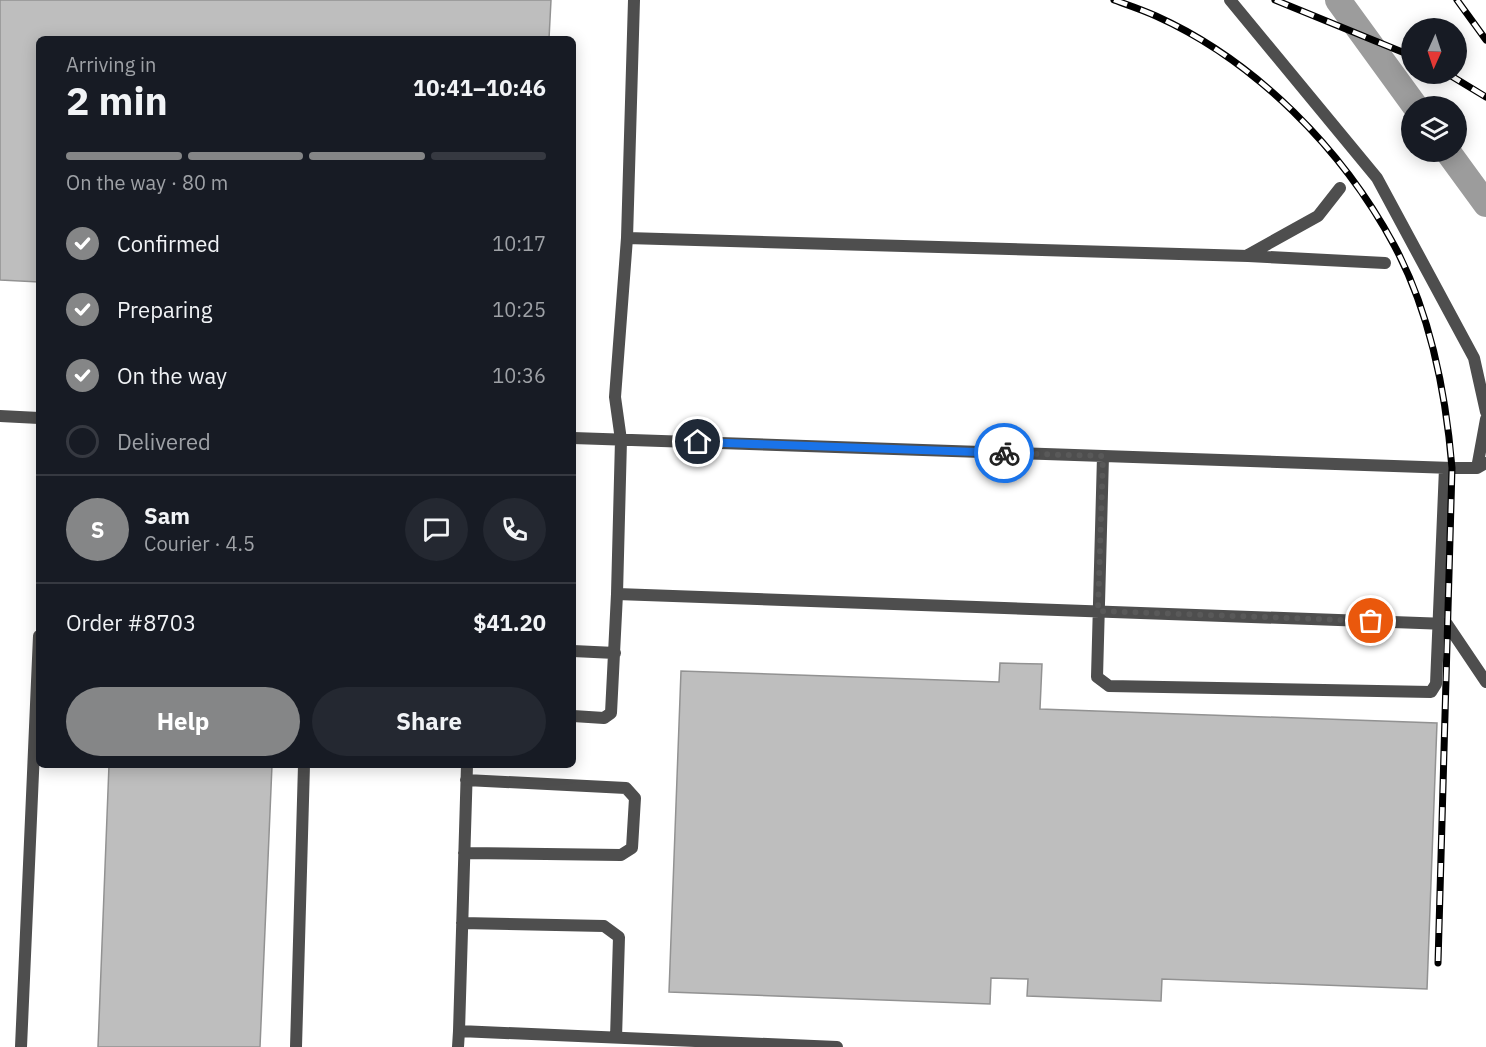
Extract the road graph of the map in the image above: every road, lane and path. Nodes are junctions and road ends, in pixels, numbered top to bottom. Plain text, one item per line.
1 (634, 0) edge
2 (1230, 0) edge
3 (1340, 188) dead end
4 (627, 238) junction
5 (1248, 255) junction
6 (1385, 263) dead end
7 (1486, 412) edge
8 (0, 416) edge
9 (36, 418) edge
10 (1486, 419) edge
11 (576, 438) edge
12 (621, 440) junction
13 (1103, 456) junction
14 (1445, 468) junction
15 (1483, 468) edge
16 (617, 594) junction
17 (1098, 611) junction
18 (1440, 623) junction
19 (576, 651) edge
20 (615, 653) junction
21 (1486, 682) edge
22 (36, 704) edge
23 (576, 716) edge
24 (304, 768) edge
25 (467, 768) edge
26 (466, 780) junction
27 (464, 853) junction
28 (462, 923) junction
29 (459, 1031) junction
30 (616, 1038) junction
31 (21, 1047) edge
32 (296, 1047) edge
33 (458, 1047) edge
34 (837, 1047) edge

1 - 4 lane
2 - 7 lane
3 - 5 lane
4 - 5 lane
4 - 12 lane
5 - 6 lane
8 - 9 lane
10 - 15 lane
11 - 12 lane
12 - 13 lane
12 - 16 lane
13 - 14 lane
13 - 17 lane
14 - 15 lane
14 - 18 lane
16 - 17 lane
16 - 20 lane
17 - 18 lane
17 - 18 lane
18 - 21 lane
19 - 20 lane
20 - 23 lane
22 - 31 lane
24 - 32 lane
25 - 26 lane
26 - 27 lane
26 - 27 lane
27 - 28 lane
28 - 29 lane
28 - 30 lane
29 - 30 lane
29 - 33 lane
30 - 34 lane

